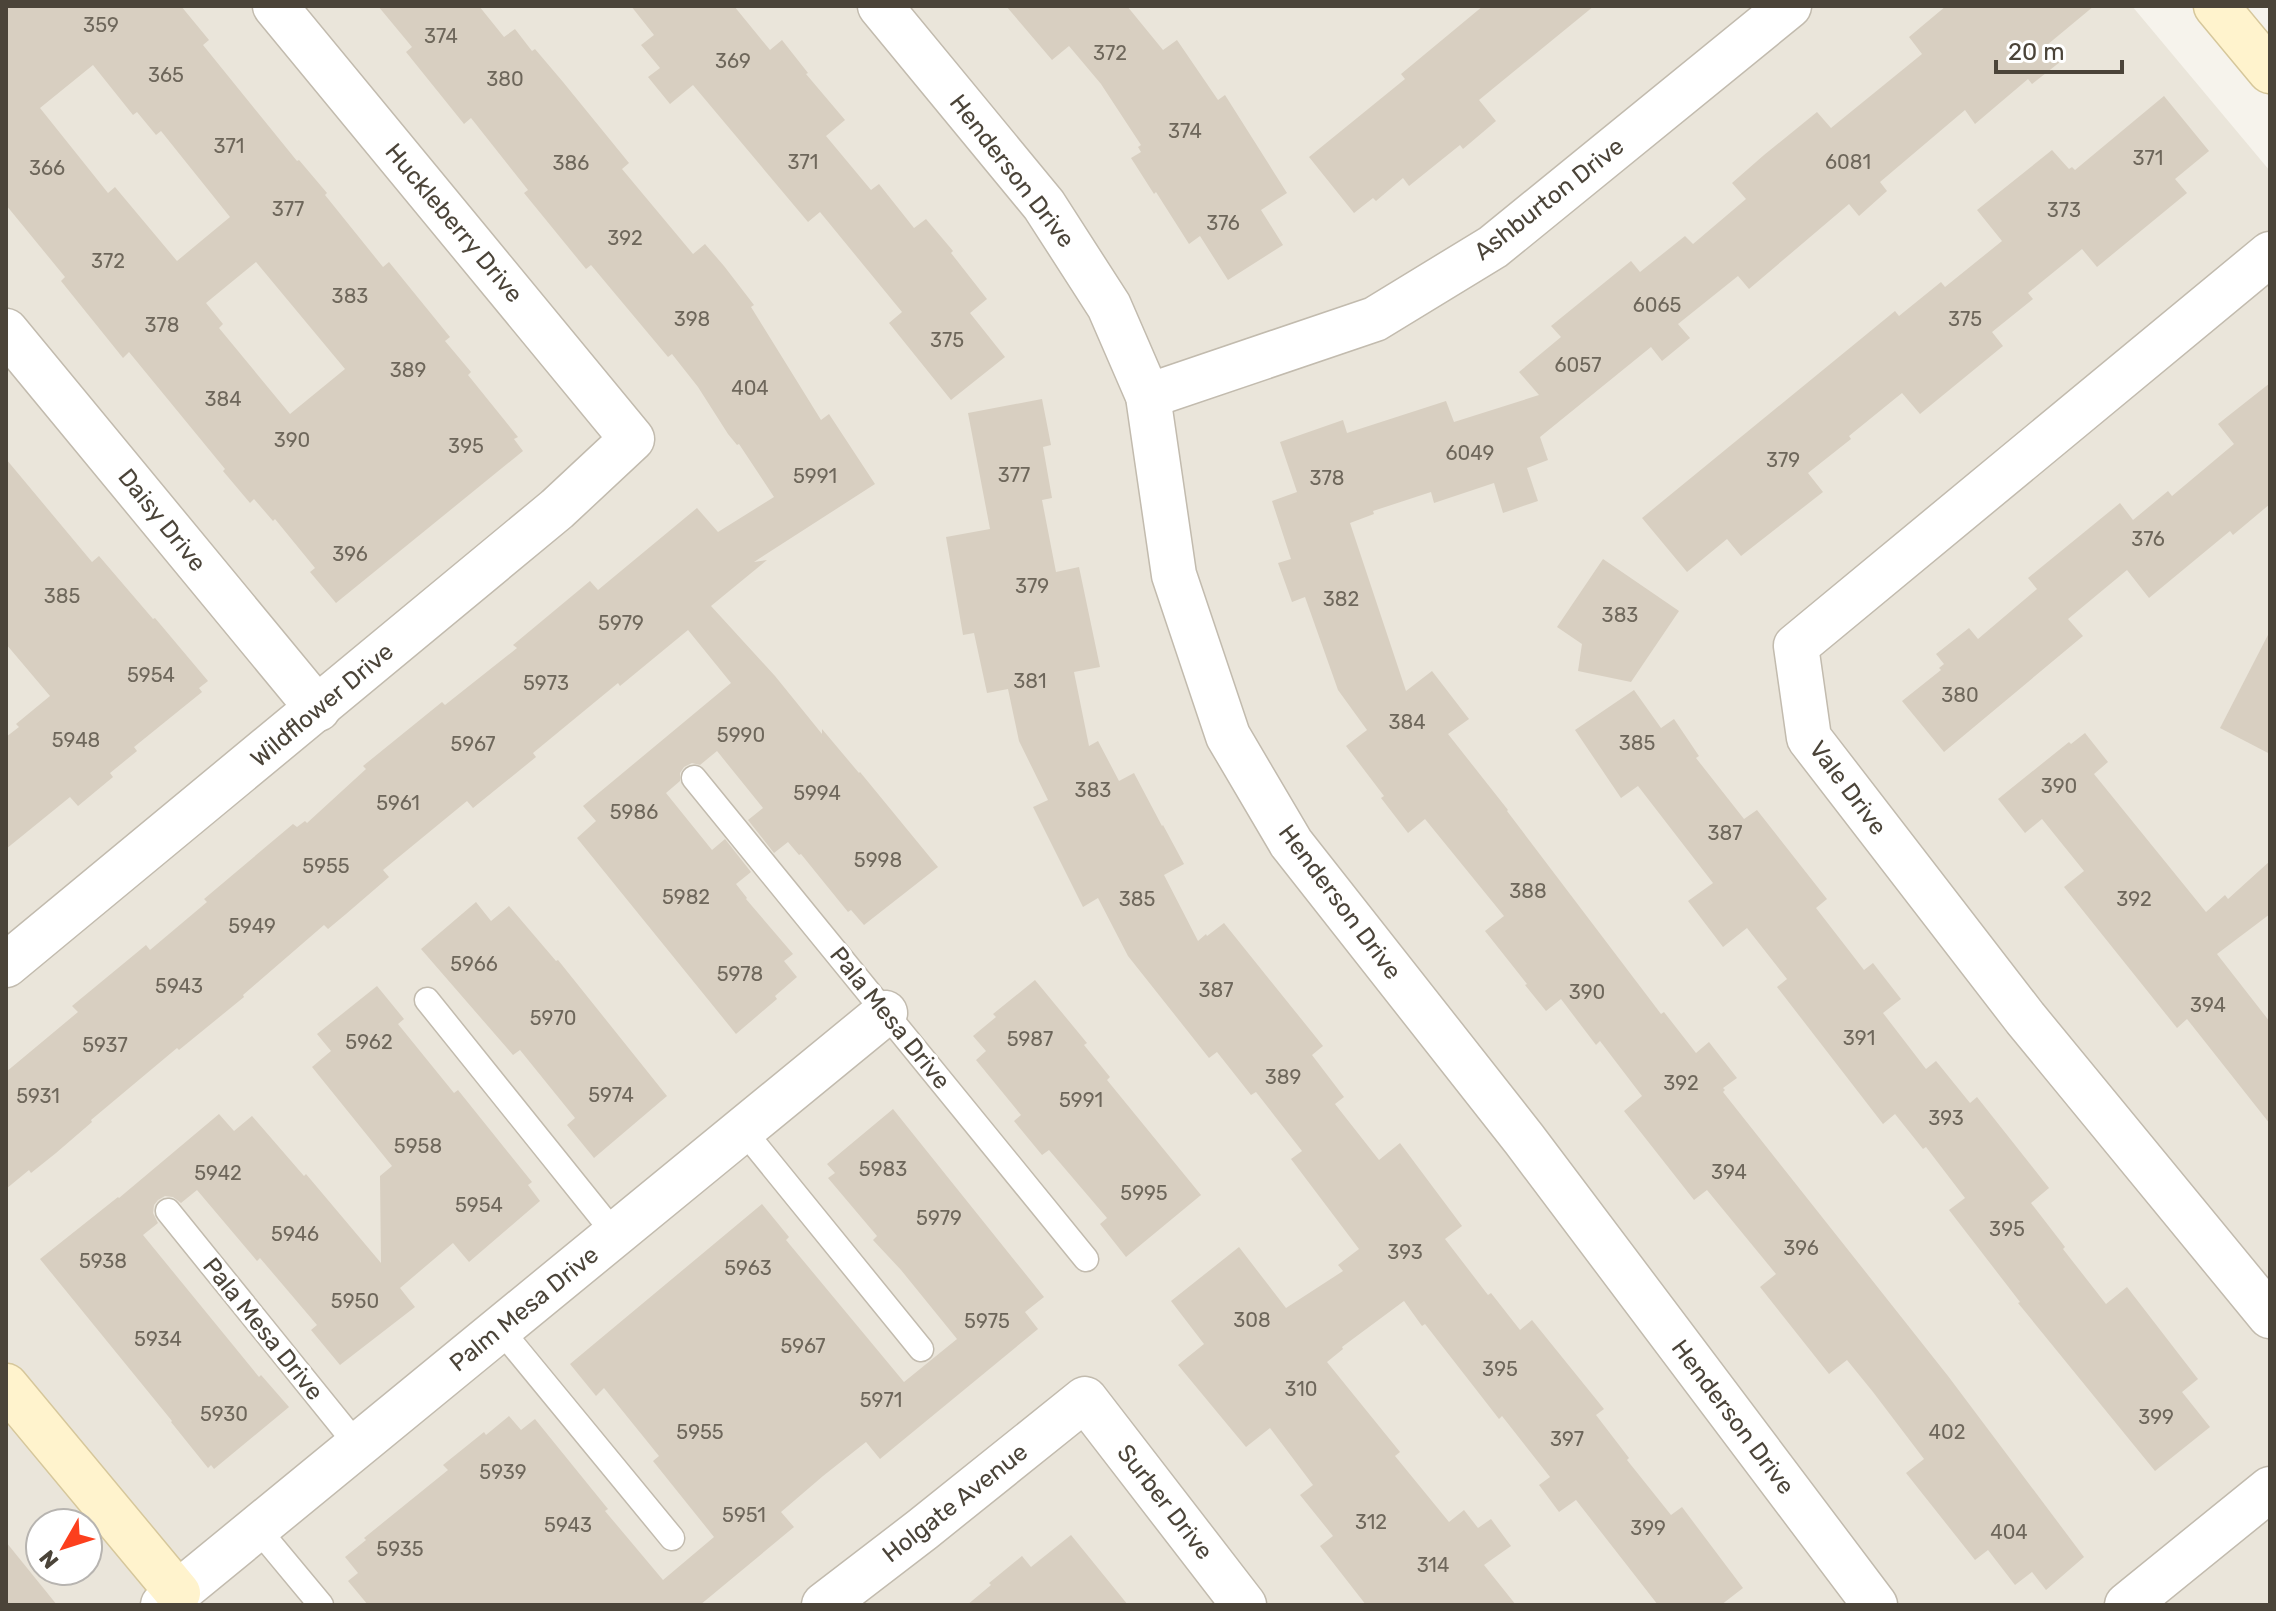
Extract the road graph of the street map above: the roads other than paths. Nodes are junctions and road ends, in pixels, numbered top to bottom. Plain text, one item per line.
1 (275, 6) edge
2 (880, 6) edge
3 (1789, 6) edge
4 (2216, 6) edge
5 (2270, 71) edge
6 (2270, 254) edge
7 (6, 331) edge
8 (1148, 396) junction
9 (632, 439) joint
10 (318, 709) junction
11 (694, 778) dead end
12 (6, 965) edge
13 (427, 1000) dead end
14 (885, 1013) junction
15 (743, 1130) junction
16 (168, 1211) dead end
17 (615, 1234) junction
18 (1086, 1259) dead end
19 (2270, 1316) edge
20 (500, 1329) junction
21 (921, 1349) dead end
22 (6, 1386) edge
23 (1085, 1399) joint
24 (358, 1446) junction
25 (2270, 1489) edge
26 (257, 1528) junction
27 (672, 1538) dead end
28 (170, 1599) edge
29 (321, 1605) edge
30 (824, 1605) edge
31 (1244, 1605) edge
32 (1875, 1605) edge
33 (2127, 1605) edge

1 - 9 street, Huckleberry Drive
2 - 8 street, Henderson Drive
3 - 8 street, Ashburton Drive
4 - 5 street
6 - 19 street, Vale Drive
7 - 10 street, Daisy Drive
8 - 32 street, Henderson Drive
9 - 10 street, Wildflower Drive
10 - 12 street, Wildflower Drive
11 - 14 lane, Pala Mesa Drive
13 - 17 lane
14 - 15 street, Palm Mesa Drive
14 - 18 lane, Pala Mesa Drive
15 - 17 street, Palm Mesa Drive
15 - 21 lane
16 - 24 lane, Pala Mesa Drive
17 - 20 street, Palm Mesa Drive
20 - 24 street, Palm Mesa Drive
20 - 27 lane
22 - 28 street
23 - 30 street, Holgate Avenue
23 - 31 street, Surber Drive
24 - 26 street, Palm Mesa Drive
25 - 33 street
26 - 28 street, Palm Mesa Drive
26 - 29 lane

